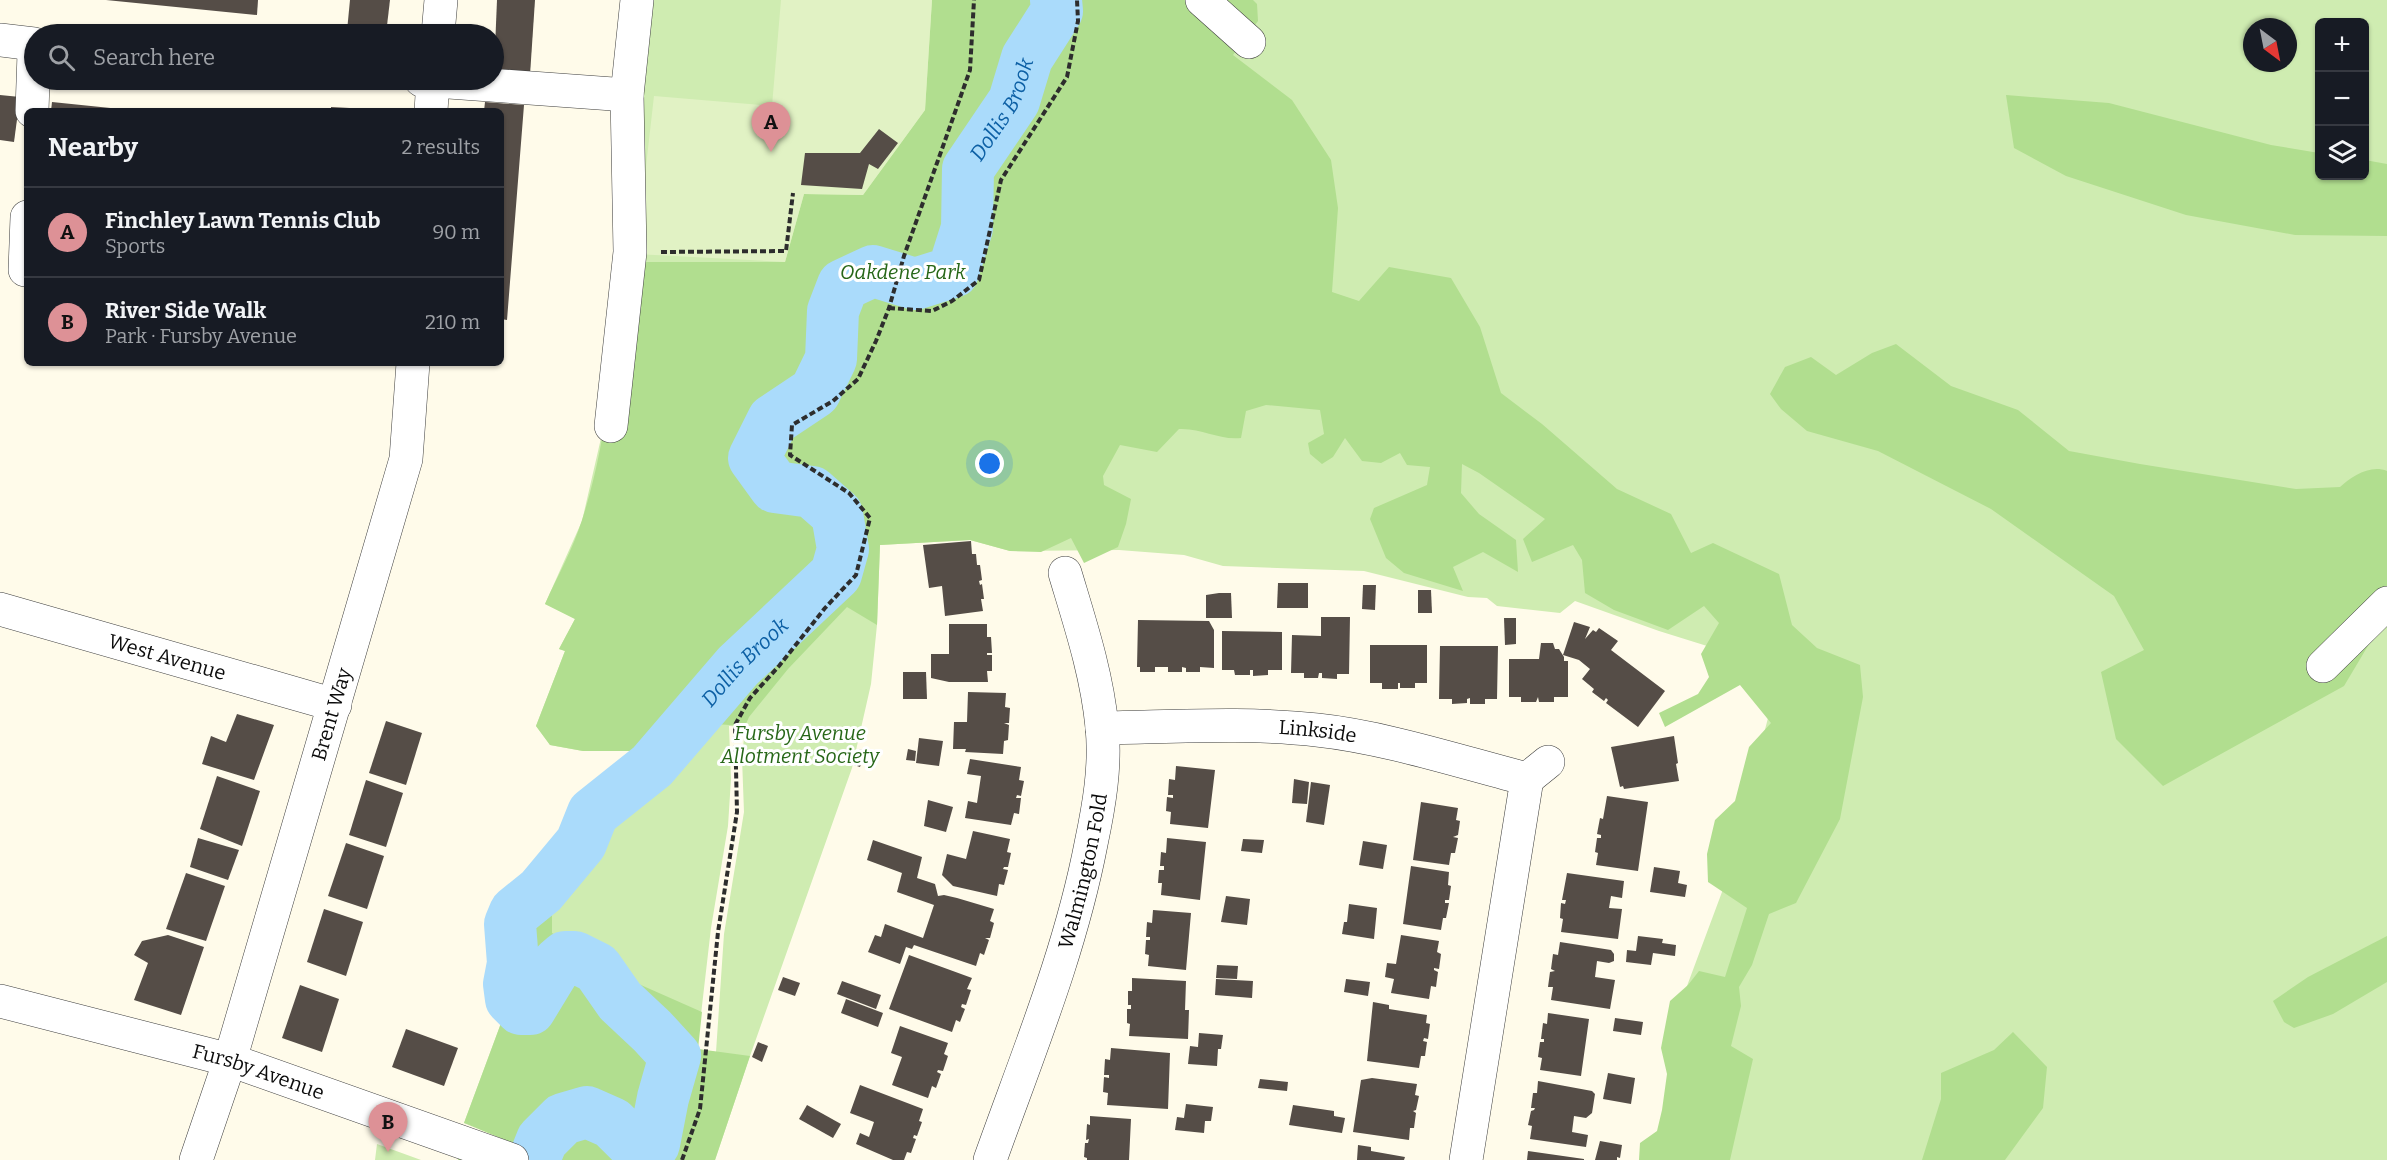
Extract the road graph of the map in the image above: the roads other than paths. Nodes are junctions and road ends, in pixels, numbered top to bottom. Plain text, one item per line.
1 (441, 0) edge
2 (637, 0) edge
3 (1202, 0) edge
4 (439, 24) edge
5 (0, 40) edge
6 (1249, 42) dead end
7 (24, 43) edge
8 (33, 90) edge
9 (486, 90) edge
10 (627, 95) junction
11 (32, 108) edge
12 (413, 366) edge
13 (611, 426) dead end
14 (1065, 573) dead end
15 (2387, 603) edge
16 (0, 609) edge
17 (2324, 666) dead end
18 (335, 705) junction
19 (1102, 728) junction
20 (0, 1001) edge
21 (230, 1060) junction
22 (196, 1160) edge
23 (512, 1160) edge
24 (990, 1160) edge
25 (1466, 1160) edge

1 - 4 street
2 - 10 street
3 - 6 street
5 - 7 street
8 - 11 street
9 - 10 street
10 - 13 street
12 - 18 street, Brent Way
14 - 19 street, Walmington Fold
15 - 17 street
16 - 18 street, West Avenue
18 - 21 street, Brent Way
19 - 24 street, Walmington Fold
19 - 25 street, Linkside
20 - 21 street, Fursby Avenue
21 - 22 street, Brent Way
21 - 23 street, Fursby Avenue

